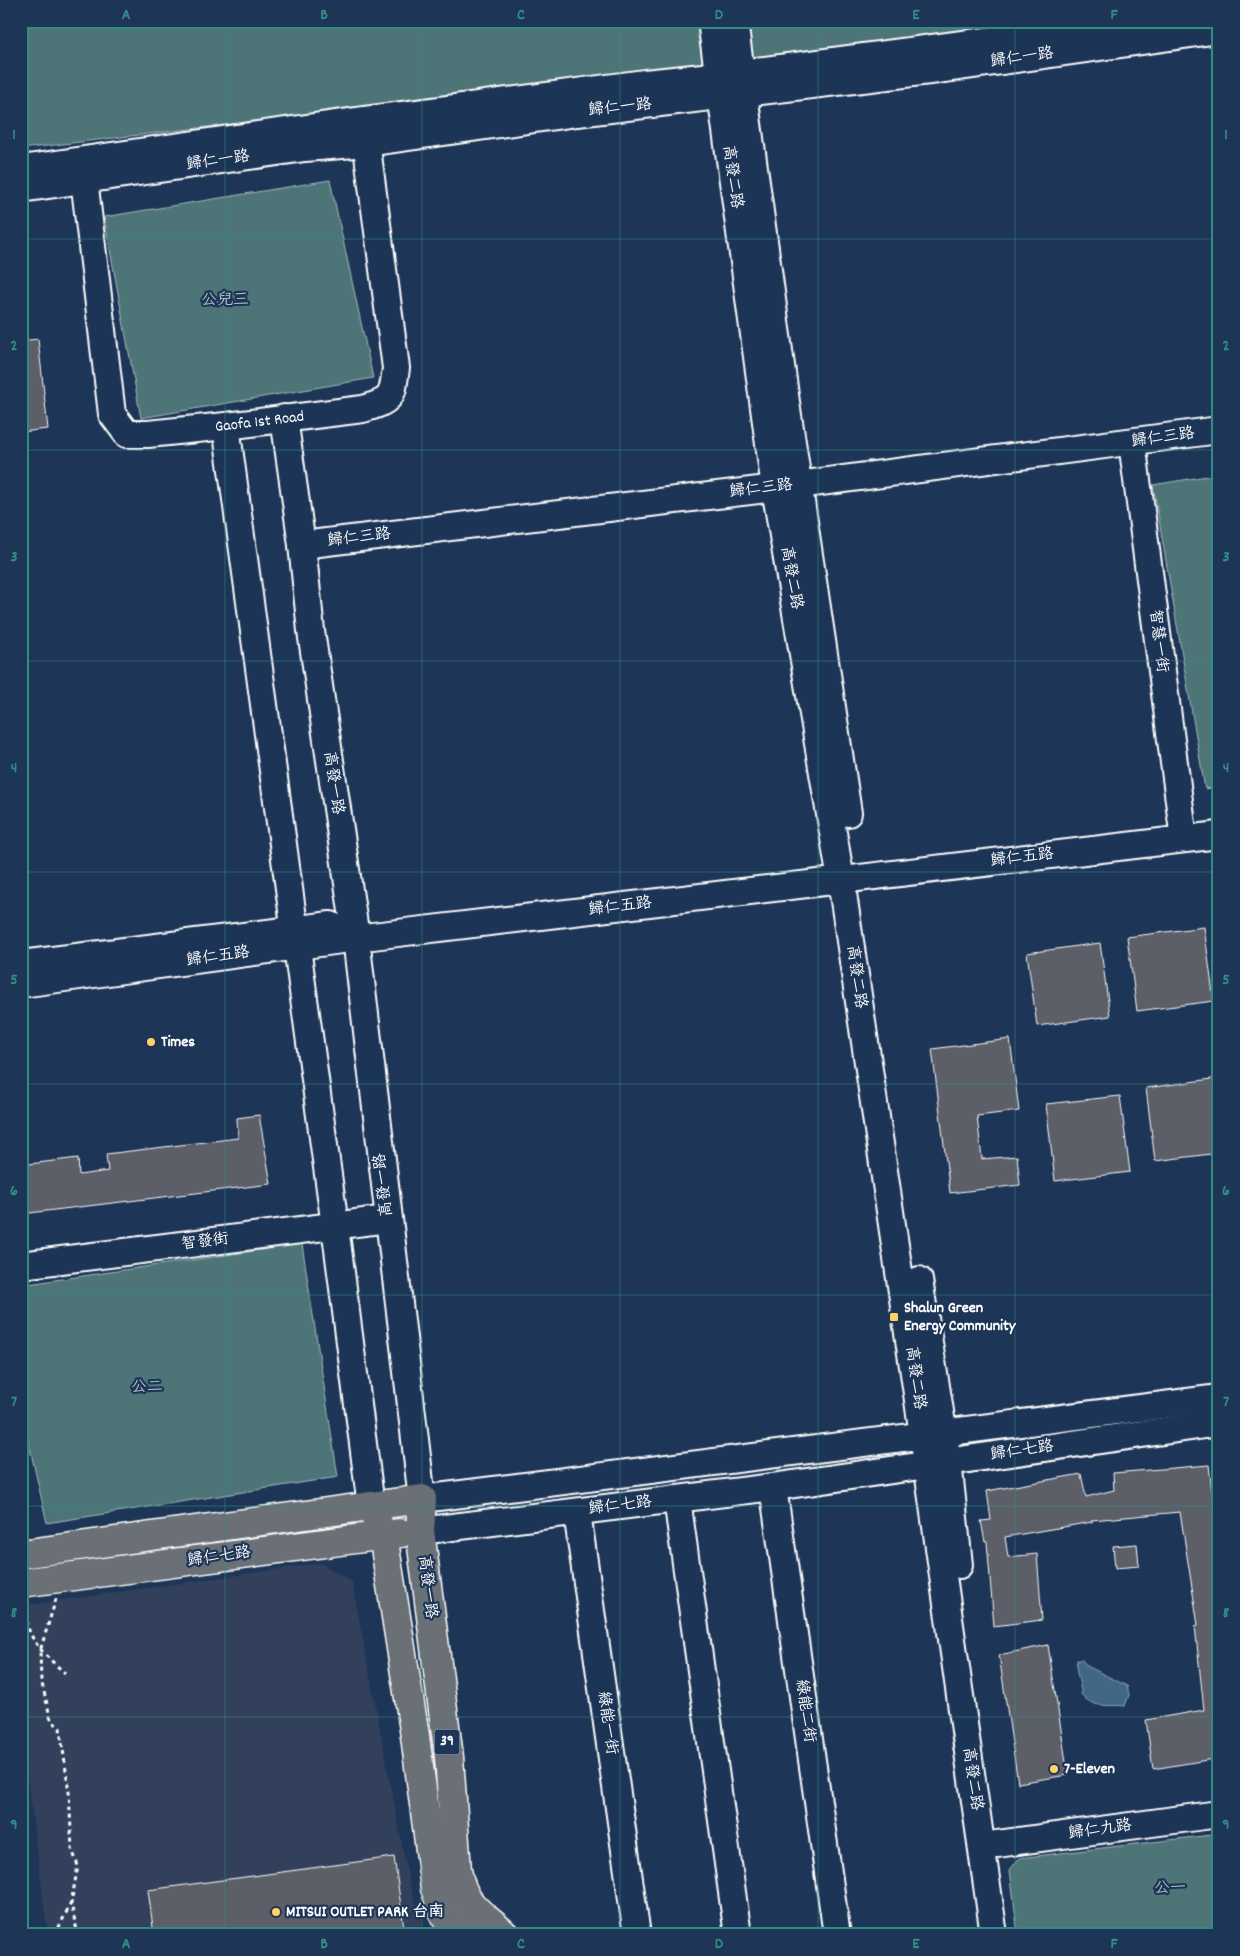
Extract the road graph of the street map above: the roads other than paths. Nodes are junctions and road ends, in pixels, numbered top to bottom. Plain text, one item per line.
1 (711, 21) edge
2 (734, 21) edge
3 (1138, 21) edge
4 (1219, 30) edge
5 (731, 85) junction
6 (365, 132) junction
7 (21, 169) edge
8 (82, 171) junction
9 (21, 189) edge
10 (284, 418) junction
11 (226, 426) junction
12 (1219, 430) edge
13 (1132, 442) junction
14 (787, 486) junction
15 (302, 545) junction
16 (1219, 818) edge
17 (1183, 831) junction
18 (1219, 835) edge
19 (849, 871) junction
20 (355, 930) junction
21 (296, 937) junction
22 (21, 964) edge
23 (21, 984) edge
24 (388, 1219) junction
25 (335, 1226) junction
26 (21, 1264) edge
27 (1219, 1398) edge
28 (1219, 1424) edge
29 (933, 1434) junction
30 (938, 1463) junction
31 (772, 1487) junction
32 (422, 1499) junction
33 (677, 1499) junction
34 (371, 1506) junction
35 (577, 1512) junction
36 (420, 1531) junction
37 (383, 1535) junction
38 (21, 1554) edge
39 (22, 1592) edge
40 (1219, 1814) edge
41 (990, 1845) junction
42 (463, 1935) edge
43 (505, 1935) edge
44 (637, 1935) edge
45 (738, 1935) edge
46 (837, 1935) edge
47 (994, 1935) edge
48 (1010, 1935) edge

1 - 5 street, 高發二路
2 - 5 street, 高發二路
3 - 5 street, 歸仁一路
4 - 5 street, 歸仁一路
5 - 6 street, 歸仁一路
5 - 14 street, 高發二路
6 - 8 street, 歸仁一路
6 - 10 street, Gaofa 1st Road
7 - 8 street, 歸仁一路
8 - 9 street, 歸仁一路
8 - 11 street, Gaofa 1st Road
10 - 11 street, Gaofa 1st Road
10 - 15 street, 高發一路
11 - 21 street
12 - 13 street, 歸仁三路
13 - 14 street, 歸仁三路
13 - 17 street, 智慧一街
14 - 15 street, 歸仁三路
14 - 19 street, 高發二路
15 - 20 street, 高發一路
16 - 17 street, 歸仁五路
17 - 18 street, 歸仁五路
17 - 19 street, 歸仁五路
19 - 20 street, 歸仁五路
19 - 29 street, 高發二路
20 - 21 street, 歸仁五路
20 - 24 street, 高發一路
21 - 22 street, 歸仁五路
21 - 23 street, 歸仁五路
21 - 25 street
24 - 25 street, 智發街
24 - 32 street, 高發一路
25 - 26 street, 智發街
25 - 34 street
27 - 29 street, 歸仁七路
28 - 30 street, 歸仁七路
29 - 30 street, 高發二路
29 - 32 street, 歸仁七路
30 - 31 street, 歸仁七路
30 - 41 street, 高發二路
31 - 33 street, 歸仁七路
31 - 46 street, 綠能二街
32 - 34 main road, 歸仁七路
32 - 36 main road, 高發一路 / 39
33 - 35 street, 歸仁七路
33 - 45 street
34 - 37 main road, 39
34 - 38 main road, 歸仁七路
35 - 36 street, 歸仁七路
35 - 44 street, 綠能一街
36 - 37 main road, 歸仁七路
36 - 43 main road, 高發一路 / 39
37 - 39 main road, 歸仁七路
37 - 42 main road, 39
40 - 41 street, 歸仁九路
41 - 47 street, 高發二路
41 - 48 street, 高發二路

